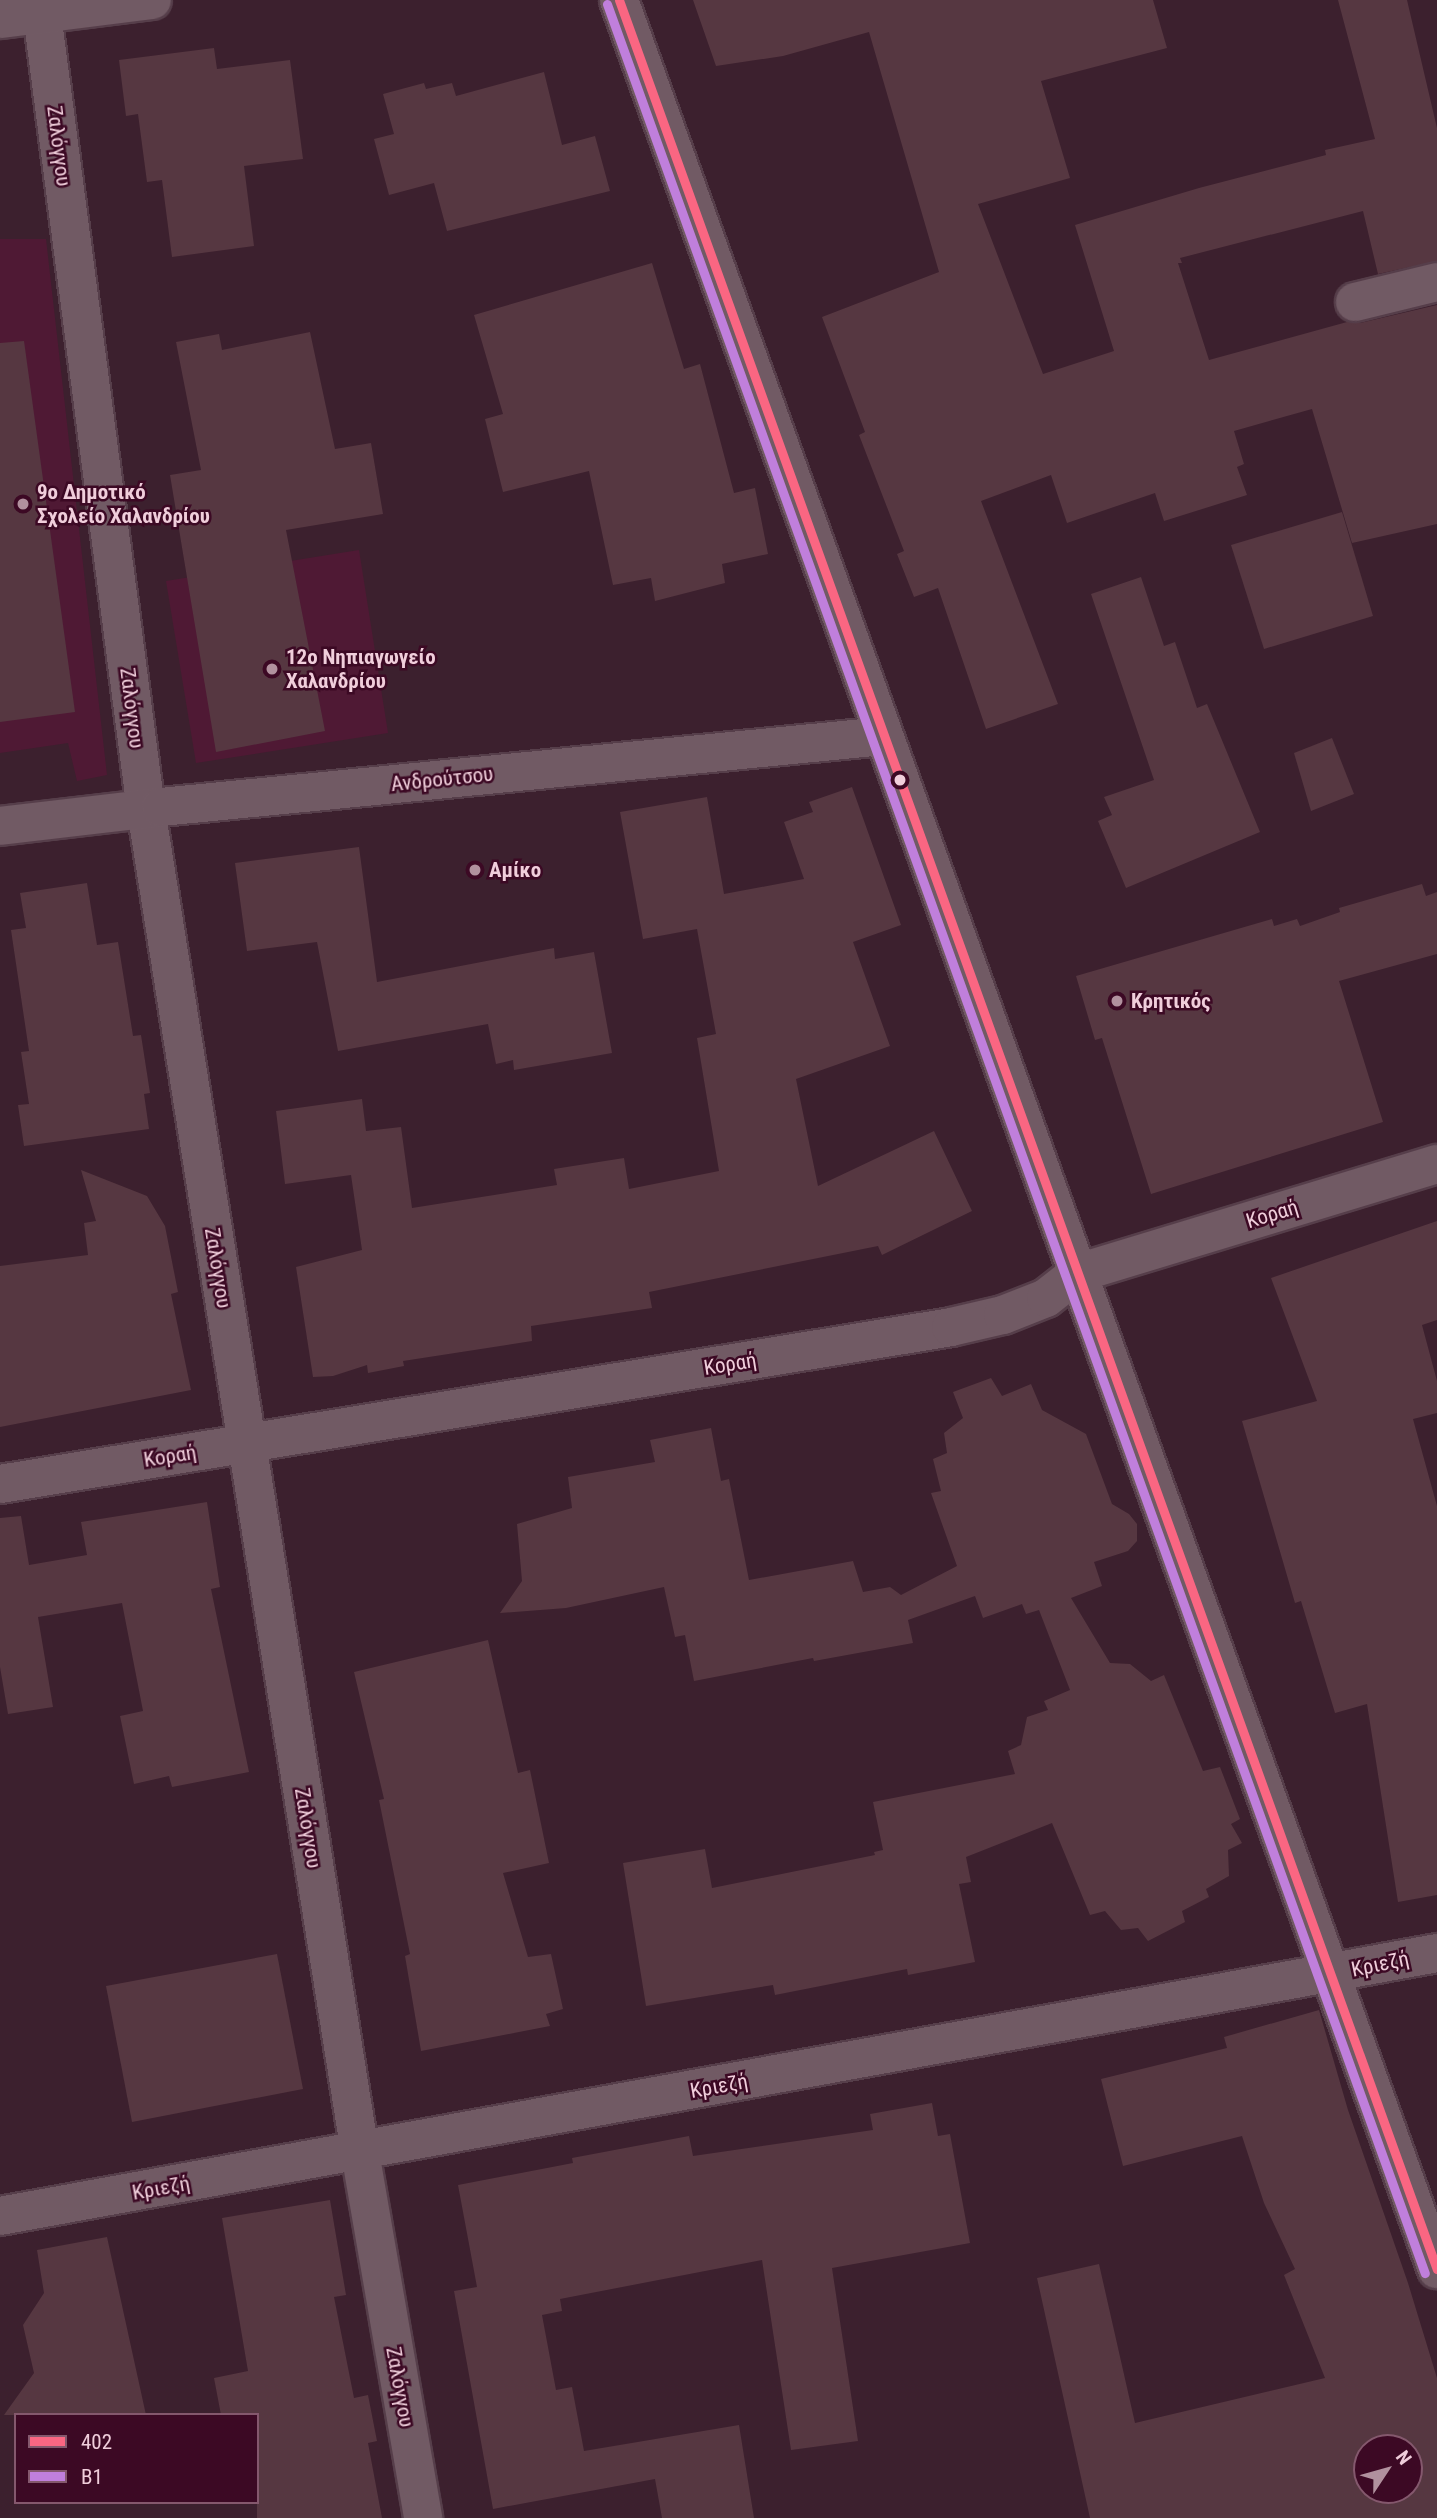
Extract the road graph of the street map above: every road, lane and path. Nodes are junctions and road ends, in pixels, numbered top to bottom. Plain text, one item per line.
1 (152, 0) edge
2 (619, 0) edge
3 (42, 14) junction
4 (0, 19) edge
5 (1437, 282) edge
6 (1355, 302) dead end
7 (884, 736) junction
8 (146, 808) junction
9 (0, 826) edge
10 (1437, 1164) edge
11 (1078, 1273) junction
12 (246, 1444) junction
13 (0, 1484) edge
14 (1437, 1953) edge
15 (1331, 1975) junction
16 (360, 2152) junction
17 (0, 2216) edge
18 (1437, 2269) edge
19 (423, 2518) edge

1 - 3 street
2 - 7 street
3 - 4 street
3 - 8 street, Ζαλόγγου
5 - 6 street
7 - 8 street, Ανδρούτσου
7 - 11 street
8 - 9 street, Ανδρούτσου
8 - 12 street, Ζαλόγγου
10 - 11 street, Κοραή
11 - 12 street, Κοραή
11 - 15 street
12 - 13 street, Κοραή
12 - 16 street, Ζαλόγγου
14 - 15 street, Κριεζή
15 - 16 street, Κριεζή
15 - 18 street
16 - 17 street, Κριεζή
16 - 19 street, Ζαλόγγου

